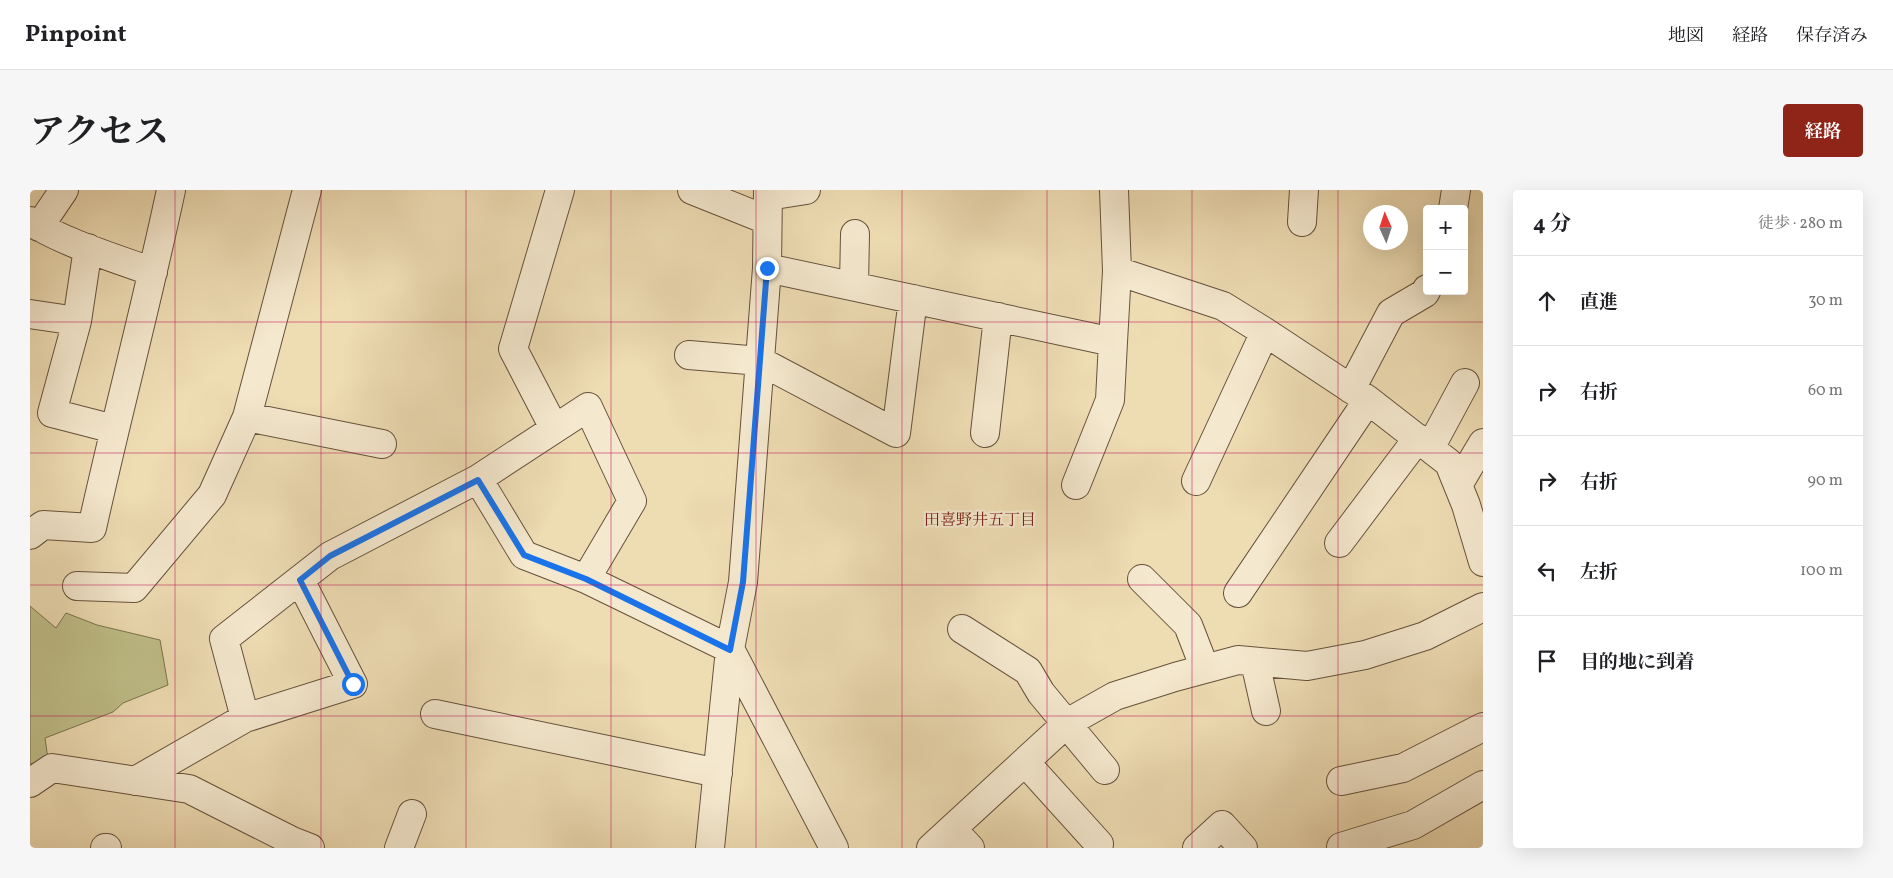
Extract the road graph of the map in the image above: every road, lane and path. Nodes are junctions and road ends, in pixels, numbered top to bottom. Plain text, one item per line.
1 (64, 190) edge
2 (171, 190) edge
3 (307, 190) edge
4 (560, 190) edge
5 (692, 190) edge
6 (806, 190) edge
7 (1114, 190) edge
8 (1304, 190) edge
9 (1456, 190) edge
10 (768, 202) edge
11 (1454, 205) edge
12 (1302, 222) dead end
13 (35, 224) edge
14 (855, 234) dead end
15 (88, 248) junction
16 (767, 268) junction
17 (153, 272) junction
18 (1116, 272) junction
19 (854, 286) junction
20 (1423, 294) edge
21 (912, 299) junction
22 (30, 314) edge
23 (998, 317) junction
24 (77, 321) junction
25 (1266, 332) junction
26 (1113, 342) junction
27 (689, 355) dead end
28 (760, 361) junction
29 (1464, 383) dead end
30 (1360, 394) junction
31 (247, 417) junction
32 (554, 428) junction
33 (114, 429) junction
34 (985, 433) dead end
35 (1424, 443) junction
36 (1483, 443) edge
37 (382, 444) dead end
38 (478, 480) junction
39 (1196, 481) dead end
40 (1076, 484) dead end
41 (1458, 485) junction
42 (30, 535) edge
43 (1339, 543) dead end
44 (1483, 562) edge
45 (586, 579) junction
46 (1142, 579) dead end
47 (300, 580) junction
48 (77, 586) dead end
49 (1238, 593) dead end
50 (1482, 612) edge
51 (962, 629) dead end
52 (730, 650) junction
53 (1255, 662) junction
54 (1205, 669) junction
55 (1266, 710) dead end
56 (435, 714) dead end
57 (245, 718) junction
58 (1067, 723) junction
59 (1483, 727) edge
60 (1025, 762) junction
61 (1105, 770) dead end
62 (718, 773) junction
63 (135, 781) junction
64 (1341, 781) dead end
65 (30, 783) edge
66 (1483, 785) edge
67 (412, 814) dead end
68 (961, 839) edge
69 (269, 841) edge
70 (1099, 844) dead end
71 (1341, 847) edge
72 (310, 848) edge
73 (399, 848) edge
74 (710, 848) edge
75 (834, 848) edge
76 (932, 848) edge
77 (1197, 848) edge
78 (1243, 848) edge

1 - 13 street
2 - 17 street
3 - 31 street
4 - 32 street
5 - 10 street
6 - 10 street
7 - 18 street
8 - 12 street
9 - 11 street
10 - 16 street
13 - 15 street
14 - 19 street
15 - 17 street
15 - 24 street
16 - 19 street
16 - 28 street
17 - 33 street
18 - 25 street
18 - 26 street
19 - 21 street
20 - 30 street
21 - 23 street
21 - 28 street
22 - 24 street
23 - 26 street
23 - 34 street
24 - 33 street
25 - 30 street
25 - 39 street
26 - 40 street
27 - 28 street
28 - 52 street
29 - 35 street
30 - 35 street
30 - 49 street
31 - 37 street
31 - 48 street
32 - 38 street
32 - 45 street
33 - 42 street
35 - 41 street
35 - 43 street
36 - 41 street
38 - 45 street
38 - 47 street
41 - 44 street
45 - 52 street
46 - 54 street
47 - 57 street
47 - 57 street
50 - 53 street
51 - 58 street
52 - 62 street
52 - 75 street
53 - 54 street
53 - 55 street
54 - 58 street
56 - 62 street
57 - 63 street
58 - 60 street
58 - 61 street
59 - 64 street
60 - 68 street
60 - 70 street
62 - 74 street
63 - 65 street
63 - 69 street
66 - 71 street
67 - 73 street
68 - 76 street
69 - 72 street
77 - 78 street

